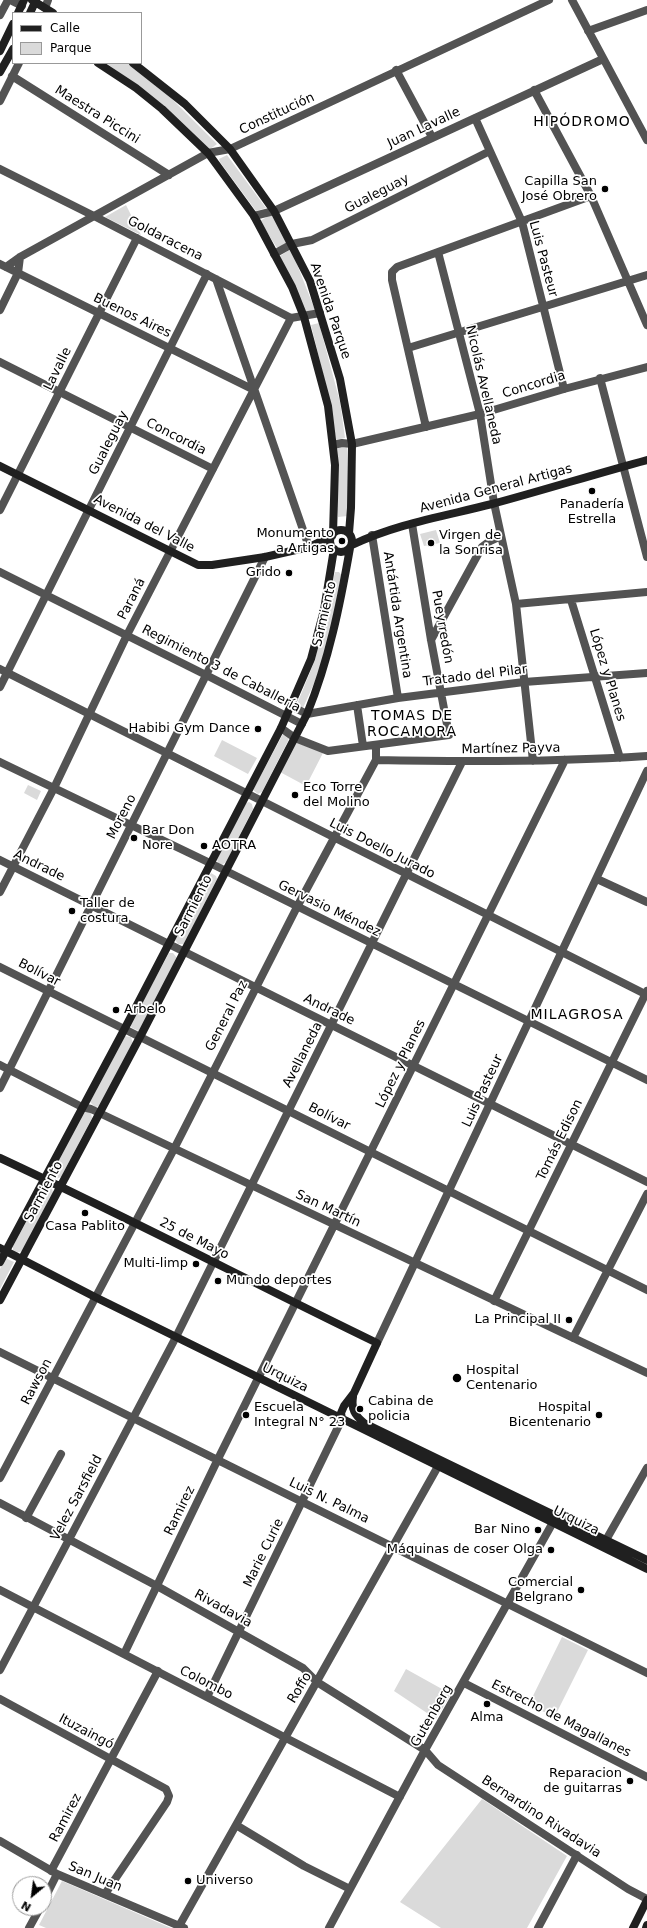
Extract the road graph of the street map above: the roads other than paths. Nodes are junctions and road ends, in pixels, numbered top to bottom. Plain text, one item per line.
1 (9, 0) edge
2 (549, 0) edge
3 (572, 0) edge
4 (35, 1) edge
5 (47, 4) edge
6 (21, 6) edge
7 (647, 10) edge
8 (30, 12) edge
9 (0, 14) edge
10 (12, 26) edge
11 (588, 31) junction
12 (0, 51) edge
13 (12, 51) edge
14 (603, 59) junction
15 (18, 64) edge
16 (100, 64) edge
17 (134, 64) edge
18 (396, 70) junction
19 (0, 72) edge
20 (12, 76) junction
21 (534, 90) junction
22 (0, 101) edge
23 (475, 118) junction
24 (432, 137) junction
25 (647, 140) edge
26 (230, 149) junction
27 (490, 151) junction
28 (208, 153) junction
29 (0, 169) edge
30 (169, 176) junction
31 (591, 196) junction
32 (274, 211) junction
33 (94, 216) junction
34 (254, 216) junction
35 (522, 222) junction
36 (137, 238) junction
37 (292, 244) junction
38 (438, 252) junction
39 (274, 254) junction
40 (20, 257) junction
41 (3, 266) edge
42 (18, 273) junction
43 (207, 274) junction
44 (647, 275) edge
45 (216, 279) junction
46 (629, 281) junction
47 (543, 306) junction
48 (0, 310) edge
49 (99, 313) junction
50 (320, 313) junction
51 (304, 317) junction
52 (291, 318) junction
53 (647, 325) edge
54 (459, 332) junction
55 (170, 348) junction
56 (408, 348) junction
57 (0, 362) edge
58 (647, 366) edge
59 (600, 378) junction
60 (564, 389) junction
61 (254, 390) junction
62 (60, 393) junction
63 (480, 414) junction
64 (426, 427) junction
65 (130, 428) junction
66 (352, 444) junction
67 (333, 445) junction
68 (647, 460) edge
69 (0, 466) edge
70 (623, 466) junction
71 (213, 469) junction
72 (18, 475) junction
73 (494, 503) junction
74 (0, 510) edge
75 (89, 510) junction
76 (412, 524) junction
77 (349, 533) junction
78 (332, 535) junction
79 (372, 536) junction
80 (501, 536) junction
81 (309, 547) junction
82 (351, 547) junction
83 (333, 549) junction
84 (170, 551) junction
85 (265, 557) junction
86 (647, 557) edge
87 (0, 572) edge
88 (647, 592) edge
89 (46, 595) junction
90 (571, 600) junction
91 (516, 604) junction
92 (127, 635) junction
93 (431, 640) junction
94 (4, 671) edge
95 (647, 673) edge
96 (206, 674) junction
97 (595, 676) junction
98 (524, 682) junction
99 (0, 687) edge
100 (442, 692) junction
101 (398, 698) junction
102 (356, 705) junction
103 (291, 706) junction
104 (307, 714) junction
105 (89, 715) junction
106 (287, 716) junction
107 (302, 724) junction
108 (281, 728) junction
109 (295, 738) junction
110 (376, 745) junction
111 (363, 746) junction
112 (168, 752) junction
113 (647, 756) edge
114 (620, 758) junction
115 (376, 760) junction
116 (565, 760) junction
117 (533, 761) junction
118 (0, 762) edge
119 (462, 762) junction
120 (647, 771) edge
121 (54, 788) junction
122 (248, 794) junction
123 (262, 802) junction
124 (131, 825) junction
125 (334, 838) junction
126 (0, 860) edge
127 (210, 864) junction
128 (13, 867) junction
129 (225, 871) junction
130 (407, 874) junction
131 (597, 879) junction
132 (0, 892) edge
133 (647, 902) edge
134 (91, 905) junction
135 (297, 907) junction
136 (488, 915) junction
137 (168, 943) junction
138 (372, 944) junction
139 (184, 951) junction
140 (562, 953) junction
141 (0, 967) edge
142 (454, 984) junction
143 (254, 988) junction
144 (48, 991) junction
145 (646, 993) edge
146 (529, 1022) junction
147 (332, 1025) junction
148 (124, 1030) junction
149 (140, 1037) junction
150 (611, 1063) junction
151 (0, 1065) edge
152 (413, 1065) junction
153 (9, 1070) junction
154 (212, 1073) junction
155 (647, 1080) edge
156 (0, 1088) edge
157 (490, 1104) junction
158 (82, 1106) junction
159 (289, 1110) junction
160 (99, 1113) junction
161 (571, 1144) junction
162 (174, 1149) junction
163 (371, 1152) junction
164 (0, 1158) edge
165 (44, 1178) junction
166 (647, 1182) edge
167 (60, 1186) junction
168 (253, 1187) junction
169 (448, 1190) junction
170 (647, 1194) edge
171 (135, 1222) junction
172 (334, 1225) junction
173 (528, 1231) junction
174 (3, 1250) edge
175 (22, 1259) junction
176 (0, 1262) edge
177 (213, 1263) junction
178 (414, 1263) junction
179 (608, 1270) junction
180 (647, 1290) edge
181 (95, 1297) junction
182 (0, 1300) edge
183 (494, 1301) junction
184 (295, 1303) junction
185 (176, 1337) junction
186 (573, 1338) junction
187 (377, 1343) junction
188 (0, 1352) edge
189 (647, 1373) edge
190 (258, 1378) junction
191 (53, 1379) junction
192 (354, 1393) junction
193 (133, 1418) junction
194 (342, 1419) junction
195 (60, 1454) dead end
196 (218, 1459) junction
197 (440, 1463) junction
198 (647, 1468) edge
199 (0, 1478) edge
200 (303, 1501) junction
201 (0, 1503) edge
202 (26, 1518) junction
203 (555, 1519) junction
204 (606, 1540) junction
205 (68, 1541) junction
206 (394, 1546) junction
207 (647, 1560) edge
208 (647, 1568) edge
209 (157, 1586) junction
210 (0, 1590) edge
211 (509, 1603) junction
212 (33, 1607) junction
213 (238, 1632) junction
214 (124, 1654) junction
215 (0, 1670) edge
216 (158, 1671) junction
217 (647, 1673) edge
218 (317, 1682) junction
219 (464, 1683) junction
220 (207, 1697) junction
221 (0, 1699) edge
222 (285, 1737) junction
223 (425, 1750) junction
224 (112, 1759) junction
225 (647, 1777) edge
226 (400, 1798) junction
227 (236, 1825) junction
228 (0, 1841) edge
229 (577, 1855) junction
230 (54, 1872) junction
231 (52, 1878) edge
232 (350, 1889) junction
233 (105, 1894) junction
234 (647, 1899) edge
235 (36, 1916) edge
236 (647, 1925) edge
237 (181, 1927) edge
238 (29, 1928) edge
239 (329, 1928) edge
240 (538, 1928) edge
241 (633, 1928) edge
242 (646, 1928) edge

1 - 6 street
1 - 9 street
2 - 18 street, Constitución
3 - 11 street
4 - 5 main road
4 - 8 main road
7 - 11 street
10 - 12 main road
11 - 14 street
13 - 19 main road
14 - 21 street, Juan Lavalle
14 - 25 street
15 - 20 street
16 - 28 main road, Avenida Parque
17 - 26 main road, Avenida Parque
18 - 24 street
18 - 26 street, Constitución
20 - 22 street
20 - 30 street, Maestra Piccini
21 - 23 street, Juan Lavalle
21 - 31 street
23 - 24 street, Juan Lavalle
23 - 27 street, Luis Pasteur
24 - 32 street, Juan Lavalle
26 - 28 street, Constitución
26 - 32 main road, Avenida Parque
27 - 35 street, Luis Pasteur
27 - 37 street, Gualeguay
28 - 30 street, Constitución
28 - 34 main road, Avenida Parque
29 - 33 street, Goldaracena
30 - 33 street, Constitución
31 - 35 street
31 - 46 street
32 - 34 street, Juan Lavalle
32 - 37 main road, Avenida Parque
33 - 36 street, Goldaracena
33 - 40 street, Constitución
34 - 39 main road, Avenida Parque
35 - 38 street
35 - 47 street, Luis Pasteur
36 - 43 street, Goldaracena
36 - 49 street, Lavalle
37 - 39 street, Gualeguay
37 - 50 main road, Avenida Parque
38 - 54 street, Nicolás Avellaneda
38 - 56 street
39 - 51 main road, Avenida Parque
40 - 41 street, Constitución
40 - 42 street
41 - 42 street, Buenos Aires
42 - 48 street
42 - 49 street, Buenos Aires
43 - 45 street, Goldaracena
43 - 55 street, Gualeguay
44 - 46 street
45 - 52 street, Goldaracena
45 - 61 street
46 - 47 street
46 - 53 street
47 - 54 street
47 - 60 street, Luis Pasteur
49 - 55 street, Buenos Aires
49 - 62 street, Lavalle
50 - 51 street
50 - 66 main road, Avenida Parque
51 - 52 street
51 - 67 main road, Avenida Parque
52 - 61 street, Paraná
54 - 56 street
54 - 63 street, Nicolás Avellaneda
55 - 61 street, Buenos Aires
55 - 65 street, Gualeguay
56 - 64 street
57 - 62 street, Concordia
58 - 59 street, Concordia
59 - 60 street, Concordia
59 - 70 street
60 - 63 street, Concordia
61 - 71 street, Paraná
61 - 81 street
62 - 65 street, Concordia
62 - 72 street, Lavalle
63 - 64 street, Concordia
63 - 73 street, Nicolás Avellaneda
64 - 66 street, Concordia
65 - 71 street, Concordia
65 - 75 street, Gualeguay
66 - 67 street, Concordia
66 - 77 main road, Avenida Parque
67 - 78 main road, Avenida Parque
68 - 70 main road, Avenida General Artigas
69 - 72 main road, Avenida del Valle
70 - 73 main road, Avenida General Artigas
70 - 86 street
71 - 84 street, Paraná
72 - 74 street, Lavalle
72 - 75 main road, Avenida del Valle
73 - 76 main road, Avenida General Artigas
73 - 80 street, Nicolás Avellaneda
75 - 84 main road, Avenida del Valle
75 - 89 street, Gualeguay
76 - 79 main road, Avenida General Artigas
76 - 93 street, Pueyrredón
77 - 78 main road
77 - 79 main road
77 - 82 main road
78 - 81 main road
78 - 83 main road
79 - 82 main road, Avenida General Artigas
79 - 101 street, Antártida Argentina
80 - 91 street, Nicolás Avellaneda
80 - 93 street
81 - 83 main road
81 - 85 main road, Avenida del Valle
82 - 83 main road
82 - 104 main road, Sarmiento
83 - 103 main road, Sarmiento
84 - 85 main road, Avenida del Valle
84 - 92 street, Paraná
85 - 96 street, Moreno
87 - 89 street, Regimiento 3 de Caballería
88 - 90 street
89 - 92 street, Regimiento 3 de Caballería
89 - 94 street, Gualeguay
90 - 91 street
90 - 97 street, López y Planes
91 - 98 street, Nicolás Avellaneda
92 - 96 street, Regimiento 3 de Caballería
92 - 105 street, Paraná
93 - 100 street, Pueyrredón
94 - 99 street, Gualeguay
94 - 105 street, Luis Doello Jurado
95 - 97 street, Tratado del Pilar
96 - 106 street, Regimiento 3 de Caballería
96 - 112 street, Moreno
97 - 98 street, Tratado del Pilar
97 - 114 street, López y Planes
98 - 100 street, Tratado del Pilar
98 - 117 street, Nicolás Avellaneda
100 - 101 street, Tratado del Pilar
100 - 110 street, Pueyrredón
101 - 102 street, Tratado del Pilar
102 - 104 street, Tratado del Pilar
102 - 111 street
103 - 104 street
103 - 106 main road, Sarmiento
104 - 107 main road, Sarmiento
105 - 112 street, Luis Doello Jurado
105 - 121 street, Paraná
106 - 107 street, Regimiento 3 de Caballería
106 - 108 main road, Sarmiento
107 - 109 main road, Sarmiento
108 - 109 street
108 - 122 main road, Sarmiento
109 - 111 street
109 - 123 main road, Sarmiento
110 - 111 street
110 - 115 street, General Paz
112 - 122 street, Luis Doello Jurado
112 - 124 street, Moreno
113 - 114 street, Martínez Payva
114 - 116 street, Martínez Payva
115 - 119 street, Martínez Payva
115 - 125 street, General Paz
116 - 117 street, Martínez Payva
116 - 136 street, López y Planes
117 - 119 street, Martínez Payva
118 - 121 street, Gervasio Méndez
119 - 130 street, Avellaneda
120 - 131 street, Luis Pasteur
121 - 124 street, Gervasio Méndez
121 - 128 street, Paraná
122 - 123 street, Luis Doello Jurado
122 - 127 main road, Sarmiento
123 - 125 street, Luis Doello Jurado
123 - 129 main road, Sarmiento
124 - 127 street, Gervasio Méndez
124 - 134 street, Moreno
125 - 130 street, Luis Doello Jurado
125 - 135 street, General Paz
126 - 128 street, Andrade
127 - 129 street, Gervasio Méndez
127 - 137 main road, Sarmiento
128 - 132 street, Paraná
128 - 134 street, Andrade
129 - 135 street, Gervasio Méndez
129 - 139 main road, Sarmiento
130 - 136 street, Luis Doello Jurado
130 - 138 street, Avellaneda
131 - 133 street
131 - 140 street, Luis Pasteur
134 - 137 street, Andrade
134 - 144 street, Moreno
135 - 138 street, Gervasio Méndez
135 - 143 street, General Paz
136 - 140 street, Luis Doello Jurado
136 - 142 street, López y Planes
137 - 139 street, Andrade
137 - 148 main road, Sarmiento
138 - 142 street, Gervasio Méndez
138 - 147 street, Avellaneda
139 - 143 street, Andrade
139 - 149 main road, Sarmiento
140 - 145 street, Luis Doello Jurado
140 - 146 street, Luis Pasteur
141 - 144 street, Bolívar
142 - 146 street, Gervasio Méndez
142 - 152 street, López y Planes
143 - 147 street, Andrade
143 - 154 street, General Paz
144 - 148 street, Bolívar
144 - 153 street, Moreno
145 - 150 street, Tomás Edison
146 - 150 street, Gervasio Méndez
146 - 157 street, Luis Pasteur
147 - 152 street, Andrade
147 - 159 street, Avellaneda
148 - 149 street, Bolívar
148 - 158 main road, Sarmiento
149 - 154 street, Bolívar
149 - 160 main road, Sarmiento
150 - 155 street, Gervasio Méndez
150 - 161 street, Tomás Edison
151 - 153 street, San Martín
152 - 157 street, Andrade
152 - 163 street, López y Planes
153 - 156 street, Moreno
153 - 158 street, San Martín
154 - 159 street, Bolívar
154 - 162 street, General Paz
157 - 161 street, Andrade
157 - 169 street, Luis Pasteur
158 - 160 street, San Martín
158 - 165 main road, Sarmiento
159 - 163 street, Bolívar
159 - 168 street, Avellaneda
160 - 162 street, San Martín
160 - 167 main road, Sarmiento
161 - 166 street, Andrade
161 - 173 street, Tomás Edison
162 - 168 street, San Martín
162 - 171 street, General Paz
163 - 169 street, Bolívar
163 - 172 street, López y Planes
164 - 165 main road, 25 de Mayo
165 - 167 main road, 25 de Mayo
165 - 174 main road, Sarmiento
167 - 171 main road, 25 de Mayo
167 - 175 main road, Sarmiento
168 - 172 street, San Martín
168 - 177 street, Avellaneda
169 - 173 street, Bolívar
169 - 178 street, Luis Pasteur
170 - 179 street
171 - 177 main road, 25 de Mayo
171 - 181 street, General Paz
172 - 178 street, San Martín
172 - 184 street, López y Planes
173 - 179 street, Bolívar
173 - 183 street, Tomás Edison
174 - 175 main road, Urquiza
174 - 176 main road, Sarmiento
175 - 181 main road, Urquiza
175 - 182 main road, Sarmiento
177 - 184 main road, 25 de Mayo
177 - 185 street, Avellaneda
178 - 183 street, San Martín
178 - 187 street, Luis Pasteur
179 - 180 street, Bolívar
179 - 186 street
181 - 185 main road, Urquiza
181 - 191 street, Rawson
183 - 186 street, San Martín
184 - 187 main road, 25 de Mayo
184 - 190 street, López y Planes
185 - 190 main road, Urquiza
185 - 193 street, Velez Sarsfield
186 - 189 street, San Martín
187 - 192 main road, Luis Pasteur
188 - 191 street, Luis N. Palma
190 - 194 main road, Urquiza
190 - 196 street, Ramirez
191 - 193 street, Luis N. Palma
191 - 199 street, Rawson
192 - 194 main road, Luis Pasteur
192 - 197 main road, Urquiza
193 - 196 street, Luis N. Palma
193 - 205 street, Velez Sarsfield
194 - 197 main road, Urquiza
194 - 200 street, Marie Curie
195 - 202 street
196 - 200 street, Luis N. Palma
196 - 209 street, Ramirez
197 - 203 main road, Urquiza
197 - 206 street, Roffo
198 - 204 street
200 - 206 street, Luis N. Palma
200 - 213 street, Marie Curie
201 - 202 street, Rivadavia
202 - 205 street, Rivadavia
203 - 204 main road, Urquiza
203 - 208 main road, Urquiza
203 - 211 street, Gutenberg
204 - 207 main road, Urquiza
205 - 209 street, Rivadavia
205 - 212 street, Velez Sarsfield
206 - 211 street, Luis N. Palma
206 - 218 street, Roffo
209 - 213 street, Rivadavia
209 - 214 street, Ramirez
210 - 212 street, Colombo
211 - 217 street, Luis N. Palma
211 - 219 street, Gutenberg
212 - 214 street, Colombo
212 - 215 street, Velez Sarsfield
213 - 218 street, Rivadavia
213 - 220 street, Marie Curie
214 - 216 street, Colombo
216 - 220 street, Colombo
216 - 224 street, Ramirez
218 - 222 street, Roffo
218 - 223 street, Rivadavia
219 - 223 street, Gutenberg
219 - 225 street, Estrecho de Magallanes
220 - 222 street, Colombo
221 - 224 street, Ituzaingó
222 - 226 street, Colombo
222 - 227 street, Roffo
223 - 226 street, Gutenberg
223 - 229 street, Bernardino Rivadavia
224 - 230 street, Ramirez
224 - 233 street, Ituzaingó
226 - 232 street, Gutenberg
227 - 232 street
227 - 237 street, Roffo
228 - 230 street, San Juan
229 - 234 street, Bernardino Rivadavia
229 - 240 street
230 - 231 street, Ramirez
230 - 233 street, San Juan
232 - 239 street, Gutenberg
233 - 237 street, San Juan
234 - 241 main road
235 - 238 street
236 - 242 main road

